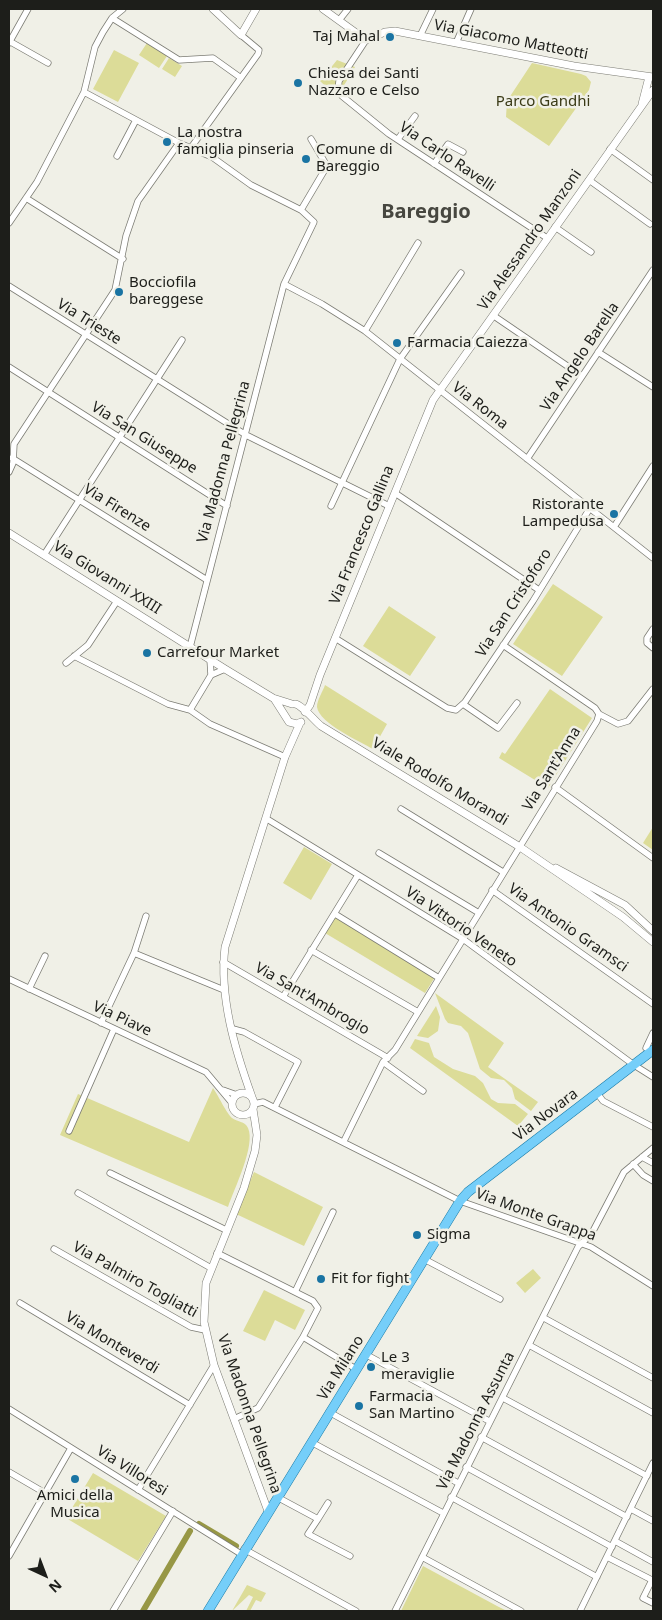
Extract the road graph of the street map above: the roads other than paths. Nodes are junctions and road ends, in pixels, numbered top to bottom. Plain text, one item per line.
1 (28, 9) edge
2 (123, 9) edge
3 (213, 9) edge
4 (256, 9) edge
5 (323, 9) edge
6 (348, 9) edge
7 (434, 9) edge
8 (470, 9) edge
9 (112, 18) junction
10 (340, 20) junction
11 (241, 35) junction
12 (420, 36) junction
13 (366, 40) junction
14 (9, 42) edge
15 (456, 43) junction
16 (48, 63) dead end
17 (651, 77) edge
18 (241, 78) junction
19 (653, 90) edge
20 (84, 92) junction
21 (642, 105) junction
22 (416, 116) dead end
23 (136, 120) junction
24 (311, 139) dead end
25 (398, 139) junction
26 (179, 143) junction
27 (190, 149) junction
28 (610, 149) junction
29 (463, 152) dead end
30 (117, 156) dead end
31 (434, 164) junction
32 (589, 180) junction
33 (653, 180) edge
34 (26, 198) junction
35 (301, 210) junction
36 (9, 223) edge
37 (650, 224) dead end
38 (555, 227) junction
39 (547, 238) junction
40 (418, 243) dead end
41 (591, 252) dead end
42 (123, 259) junction
43 (653, 270) edge
44 (461, 273) dead end
45 (284, 284) junction
46 (9, 286) edge
47 (494, 316) junction
48 (365, 331) junction
49 (85, 334) junction
50 (182, 340) dead end
51 (598, 352) junction
52 (400, 359) junction
53 (9, 367) edge
54 (582, 376) junction
55 (157, 379) junction
56 (653, 388) edge
57 (441, 391) junction
58 (47, 392) junction
59 (246, 435) junction
60 (120, 438) junction
61 (12, 458) junction
62 (527, 459) junction
63 (653, 466) edge
64 (9, 472) edge
65 (651, 475) edge
66 (342, 483) junction
67 (395, 493) junction
68 (80, 500) junction
69 (227, 506) junction
70 (330, 506) dead end
71 (389, 506) junction
72 (590, 508) junction
73 (614, 527) junction
74 (9, 533) edge
75 (44, 555) junction
76 (653, 558) edge
77 (207, 580) junction
78 (539, 590) junction
79 (117, 601) junction
80 (653, 629) edge
81 (335, 638) junction
82 (503, 645) junction
83 (190, 647) junction
84 (653, 648) edge
85 (74, 656) junction
86 (210, 659) junction
87 (66, 662) dead end
88 (225, 669) junction
89 (211, 675) junction
90 (653, 689) edge
91 (314, 692) junction
92 (273, 698) junction
93 (517, 703) dead end
94 (294, 704) junction
95 (463, 704) junction
96 (190, 710) junction
97 (306, 712) junction
98 (285, 714) junction
99 (599, 714) junction
100 (289, 722) junction
101 (301, 722) junction
102 (321, 726) junction
103 (292, 739) junction
104 (285, 757) junction
105 (554, 787) junction
106 (401, 809) dead end
107 (267, 819) junction
108 (520, 846) junction
109 (379, 853) dead end
110 (653, 858) edge
111 (544, 863) junction
112 (503, 872) junction
113 (358, 875) junction
114 (492, 890) junction
115 (479, 913) junction
116 (335, 914) junction
117 (146, 916) dead end
118 (653, 931) edge
119 (463, 939) junction
120 (653, 942) edge
121 (311, 950) junction
122 (134, 953) junction
123 (45, 956) dead end
124 (223, 962) junction
125 (439, 978) junction
126 (9, 979) edge
127 (29, 989) junction
128 (224, 990) junction
129 (283, 996) junction
130 (653, 1004) edge
131 (418, 1012) junction
132 (101, 1023) junction
133 (114, 1028) junction
134 (233, 1029) junction
135 (653, 1036) edge
136 (650, 1050) edge
137 (385, 1060) junction
138 (634, 1066) junction
139 (246, 1077) junction
140 (653, 1077) edge
141 (219, 1088) junction
142 (423, 1091) dead end
143 (597, 1093) junction
144 (238, 1094) junction
145 (232, 1103) junction
146 (253, 1104) junction
147 (275, 1107) junction
148 (245, 1115) junction
149 (255, 1126) junction
150 (653, 1127) edge
151 (69, 1131) dead end
152 (344, 1141) junction
153 (653, 1148) edge
154 (642, 1157) junction
155 (653, 1163) edge
156 (633, 1164) junction
157 (110, 1173) dead end
158 (653, 1181) edge
159 (78, 1193) dead end
160 (460, 1201) junction
161 (333, 1212) dead end
162 (226, 1230) junction
163 (582, 1242) junction
164 (54, 1249) dead end
165 (216, 1253) junction
166 (424, 1259) junction
167 (210, 1268) junction
168 (653, 1286) edge
169 (295, 1292) junction
170 (500, 1299) dead end
171 (20, 1303) dead end
172 (544, 1318) junction
173 (205, 1330) junction
174 (303, 1337) junction
175 (529, 1345) junction
176 (365, 1354) junction
177 (214, 1365) junction
178 (356, 1369) junction
179 (653, 1378) edge
180 (503, 1398) junction
181 (190, 1405) junction
182 (9, 1409) edge
183 (329, 1412) junction
184 (653, 1413) edge
185 (234, 1419) junction
186 (489, 1422) junction
187 (481, 1437) junction
188 (311, 1442) junction
189 (71, 1448) junction
190 (653, 1463) edge
191 (466, 1467) junction
192 (9, 1472) edge
193 (647, 1476) junction
194 (458, 1483) junction
195 (138, 1490) junction
196 (45, 1493) junction
197 (277, 1497) junction
198 (451, 1497) junction
199 (328, 1503) dead end
200 (631, 1508) junction
201 (173, 1511) junction
202 (268, 1511) junction
203 (443, 1513) junction
204 (627, 1517) junction
205 (318, 1519) junction
206 (653, 1521) edge
207 (613, 1544) junction
208 (243, 1552) junction
209 (9, 1556) edge
210 (350, 1556) dead end
211 (422, 1557) junction
212 (607, 1557) junction
213 (653, 1562) edge
214 (597, 1577) junction
215 (653, 1603) edge
216 (113, 1611) edge
217 (208, 1611) edge
218 (356, 1611) edge
219 (395, 1611) edge
220 (520, 1611) edge
221 (580, 1611) edge

1 - 14 street
2 - 9 street
3 - 11 street
4 - 11 street
5 - 10 street
6 - 10 street
7 - 12 street
8 - 15 street
9 - 18 street
9 - 20 street
10 - 13 street
11 - 18 street
12 - 13 street, Via Giacomo Matteotti
12 - 15 street, Via Giacomo Matteotti
13 - 25 street, Via Carlo Ravelli
14 - 16 street
15 - 17 street, Via Giacomo Matteotti
17 - 21 street, Via Alessandro Manzoni
18 - 27 street
19 - 21 street, Via Alessandro Manzoni
20 - 23 street
20 - 34 street
21 - 28 street, Via Alessandro Manzoni
22 - 25 street
23 - 26 street
23 - 30 street
24 - 35 street
25 - 31 street, Via Carlo Ravelli
26 - 27 street
26 - 42 street
27 - 35 street
28 - 32 street, Via Alessandro Manzoni
28 - 33 street
29 - 31 street
31 - 39 street, Via Carlo Ravelli
32 - 37 street
32 - 38 street, Via Alessandro Manzoni
34 - 36 street
34 - 42 street
35 - 45 street, Via Madonna Pellegrina
38 - 39 street, Via Alessandro Manzoni
38 - 41 street
39 - 47 street, Via Alessandro Manzoni
40 - 48 street
42 - 49 street
43 - 51 street, Via Angelo Barella
44 - 52 street
45 - 48 street, Via Roma
45 - 59 street, Via Madonna Pellegrina
46 - 49 street, Via Trieste
47 - 54 street
47 - 57 street, Via Alessandro Manzoni
48 - 52 street, Via Roma
49 - 55 street, Via Trieste
49 - 58 street
50 - 55 street
51 - 54 street, Via Angelo Barella
51 - 56 street
52 - 57 street, Via Roma
52 - 66 street
53 - 58 street, Via San Giuseppe
54 - 62 street, Via Angelo Barella
55 - 59 street, Via Trieste
55 - 60 street
57 - 62 street, Via Roma
57 - 67 street, Via Francesco Gallina
58 - 60 street, Via San Giuseppe
58 - 61 street
59 - 66 street, Via Trieste
59 - 69 street, Via Madonna Pellegrina
60 - 68 street
60 - 69 street, Via San Giuseppe
61 - 64 street
61 - 68 street, Via Firenze
62 - 72 street, Via Roma
63 - 65 street
65 - 73 street
66 - 70 street
66 - 71 street, Via Trieste
67 - 71 street, Via Francesco Gallina
67 - 78 street
68 - 75 street
68 - 77 street, Via Firenze
69 - 77 street, Via Madonna Pellegrina
71 - 81 street, Via Francesco Gallina
72 - 73 street, Via Roma
72 - 78 street, Via San Cristoforo
73 - 76 street, Via Roma
74 - 75 street, Via Giovanni XXIII
75 - 79 street, Via Giovanni XXIII
77 - 83 street, Via Madonna Pellegrina
78 - 82 street, Via San Cristoforo
79 - 83 street, Via Giovanni XXIII
79 - 85 street
80 - 84 street
81 - 91 street, Via Francesco Gallina
81 - 95 street, Via San Cristoforo
82 - 95 street, Via San Cristoforo
82 - 99 street
83 - 86 street
85 - 87 street
85 - 96 street
86 - 88 street
86 - 89 street
88 - 89 street
88 - 92 street
89 - 96 street
90 - 99 street
91 - 94 street
91 - 97 street, Via Francesco Gallina
92 - 94 street
92 - 98 street
93 - 95 street
94 - 97 street
94 - 98 street
96 - 104 street
97 - 101 street
97 - 102 street, Viale Rodolfo Morandi
98 - 100 street
99 - 105 street, Via Sant'Anna
100 - 101 street
100 - 103 street
101 - 102 street, Viale Rodolfo Morandi
101 - 103 street, Via Madonna Pellegrina
102 - 108 street, Viale Rodolfo Morandi
103 - 104 street, Via Madonna Pellegrina
104 - 107 street, Via Madonna Pellegrina
105 - 108 street, Via Sant'Anna
105 - 110 street
106 - 112 street
107 - 113 street, Via Vittorio Veneto
107 - 124 street, Via Madonna Pellegrina
108 - 111 street, Viale Rodolfo Morandi
108 - 112 street, Via Sant'Anna
109 - 115 street
111 - 118 street, Viale Rodolfo Morandi
111 - 120 street, Viale Rodolfo Morandi
112 - 114 street, Via Sant'Anna
113 - 116 street
113 - 119 street, Via Vittorio Veneto
114 - 115 street, Via Sant'Anna
114 - 130 street, Via Antonio Gramsci
115 - 119 street, Via Sant'Anna
116 - 121 street
116 - 125 street
117 - 122 street
119 - 125 street, Via Sant'Anna
119 - 138 street, Via Vittorio Veneto
121 - 129 street
121 - 131 street
122 - 128 street
122 - 132 street
123 - 127 street
124 - 128 street, Via Madonna Pellegrina
124 - 129 street, Via Sant'Ambrogio
125 - 131 street, Via Sant'Anna
126 - 127 street, Via Piave
127 - 132 street, Via Piave
128 - 134 street, Via Madonna Pellegrina
129 - 137 street, Via Sant'Ambrogio
131 - 137 street, Via Sant'Anna
132 - 133 street, Via Piave
133 - 141 street, Via Piave
133 - 151 street
134 - 139 street, Via Madonna Pellegrina
134 - 147 street
135 - 136 street
136 - 138 main road, Via Novara
137 - 142 street
137 - 152 street, Via Sant'Anna
138 - 140 street, Via Vittorio Veneto
138 - 143 main road, Via Novara
139 - 144 street
139 - 146 street, Via Madonna Pellegrina
141 - 144 street, Via Piave
141 - 145 street, Via Piave
143 - 150 street
143 - 160 main road, Via Novara
144 - 145 street
144 - 146 street
145 - 148 street
146 - 147 street
146 - 148 street
146 - 149 street, Via Madonna Pellegrina
147 - 152 street
148 - 149 street
149 - 162 street, Via Madonna Pellegrina
152 - 160 street
153 - 154 street, Via Madonna Assunta
154 - 155 street
154 - 156 street, Via Madonna Assunta
156 - 158 street
156 - 163 street, Via Madonna Assunta
157 - 162 street
159 - 167 street
160 - 163 street, Via Monte Grappa
160 - 166 main road, Via Milano
161 - 169 street
162 - 165 street, Via Madonna Pellegrina
163 - 168 street, Via Monte Grappa
163 - 172 street, Via Madonna Assunta
164 - 173 street, Via Palmiro Togliatti
165 - 167 street, Via Madonna Pellegrina
165 - 169 street
166 - 170 street
166 - 176 main road, Via Milano
167 - 173 street, Via Madonna Pellegrina
169 - 174 street
171 - 181 street, Via Monteverdi
172 - 175 street, Via Madonna Assunta
172 - 179 street
173 - 177 street, Via Madonna Pellegrina
174 - 178 street
174 - 185 street
175 - 180 street, Via Madonna Assunta
175 - 184 street
176 - 178 main road, Via Milano
176 - 186 street
177 - 181 street
177 - 185 street, Via Madonna Pellegrina
178 - 183 main road, Via Milano
180 - 186 street, Via Madonna Assunta
180 - 193 street
181 - 195 street
182 - 189 street, Via Villoresi
183 - 188 main road, Via Milano
183 - 194 street
185 - 202 street, Via Madonna Pellegrina
186 - 187 street, Via Madonna Assunta
187 - 191 street, Via Madonna Assunta
187 - 204 street
188 - 197 main road, Via Milano
188 - 203 street
189 - 195 street, Via Villoresi
189 - 196 street
190 - 193 street
191 - 194 street, Via Madonna Assunta
191 - 207 street
192 - 196 street
193 - 200 street
194 - 198 street, Via Madonna Assunta
195 - 201 street, Via Villoresi
196 - 209 street
197 - 202 main road, Via Milano
197 - 205 street
198 - 203 street, Via Madonna Assunta
198 - 214 street
199 - 205 street
200 - 204 street
200 - 206 street
201 - 208 street, Via Villoresi
201 - 216 street
202 - 208 main road, Via Milano
203 - 211 street, Via Madonna Assunta
204 - 207 street
205 - 210 street
207 - 212 street
207 - 213 street
208 - 217 main road, Via Milano
208 - 218 street, Via Villoresi
211 - 219 street, Via Madonna Assunta
211 - 220 street
212 - 214 street
212 - 215 street
214 - 221 street

